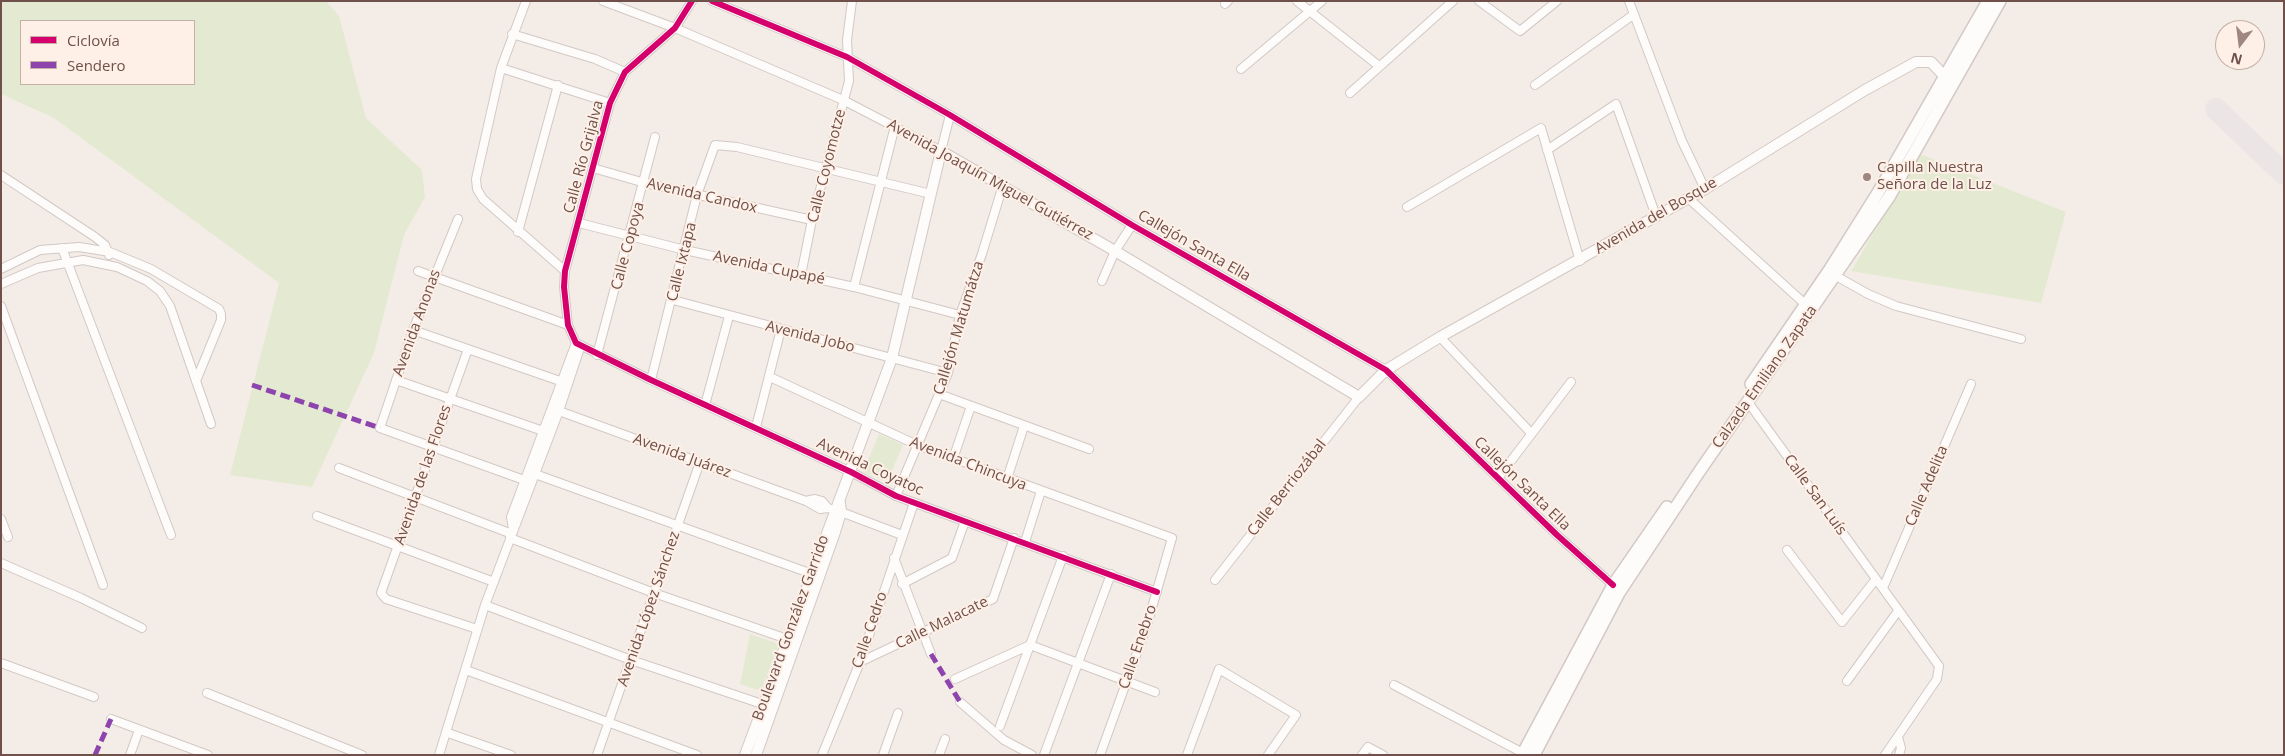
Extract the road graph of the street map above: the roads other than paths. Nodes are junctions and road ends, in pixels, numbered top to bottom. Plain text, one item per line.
1 (526, 1) edge
2 (603, 1) edge
3 (692, 1) edge
4 (712, 1) edge
5 (852, 1) edge
6 (1297, 1) edge
7 (1322, 1) edge
8 (1453, 1) edge
9 (1479, 1) edge
10 (1557, 1) edge
11 (1629, 1) edge
12 (1988, 1) edge
13 (2000, 1) edge
14 (1309, 13) junction
15 (1633, 15) junction
16 (675, 28) junction
17 (512, 34) junction
18 (848, 56) junction
19 (1379, 66) junction
20 (502, 68) junction
21 (1241, 70) dead end
22 (625, 72) junction
23 (1944, 74) junction
24 (558, 85) junction
25 (1536, 85) dead end
26 (1952, 86) junction
27 (1350, 92) dead end
28 (843, 100) junction
29 (610, 103) junction
30 (950, 115) junction
31 (894, 126) junction
32 (655, 137) dead end
33 (1547, 150) junction
34 (941, 151) junction
35 (826, 167) junction
36 (593, 168) junction
37 (1, 175) edge
38 (880, 180) junction
39 (645, 183) junction
40 (1003, 185) junction
41 (1705, 189) junction
42 (932, 194) junction
43 (698, 195) junction
44 (1688, 198) junction
45 (1407, 207) dead end
46 (1656, 216) junction
47 (458, 219) dead end
48 (812, 220) junction
49 (579, 223) junction
50 (1132, 225) junction
51 (518, 232) junction
52 (631, 236) junction
53 (62, 248) junction
54 (685, 250) junction
55 (1115, 251) junction
56 (110, 252) junction
57 (67, 261) junction
58 (1580, 261) junction
59 (107, 264) junction
60 (1, 269) edge
61 (151, 269) junction
62 (418, 271) dead end
63 (565, 271) junction
64 (801, 275) junction
65 (1836, 276) junction
66 (433, 277) junction
67 (1102, 280) dead end
68 (147, 281) junction
69 (1, 284) edge
70 (854, 287) junction
71 (673, 300) junction
72 (908, 300) junction
73 (1805, 304) junction
74 (1, 306) edge
75 (960, 315) junction
76 (729, 316) junction
77 (568, 326) junction
78 (782, 329) junction
79 (413, 330) junction
80 (1440, 337) junction
81 (2021, 339) dead end
82 (578, 344) junction
83 (468, 350) junction
84 (597, 355) junction
85 (892, 358) junction
86 (1386, 370) junction
87 (948, 373) junction
88 (770, 377) junction
89 (396, 380) junction
90 (651, 380) junction
91 (196, 381) junction
92 (560, 381) junction
93 (1571, 382) dead end
94 (1757, 383) junction
95 (1971, 384) dead end
96 (939, 394) junction
97 (1359, 397) junction
98 (449, 399) junction
99 (1748, 402) junction
100 (705, 405) junction
101 (971, 406) junction
102 (559, 411) junction
103 (868, 423) junction
104 (212, 424) dead end
105 (1024, 426) junction
106 (756, 427) junction
107 (542, 431) junction
108 (1531, 433) junction
109 (917, 445) junction
110 (432, 447) junction
111 (1089, 449) dead end
112 (953, 459) junction
113 (700, 462) junction
114 (339, 468) dead end
115 (851, 472) junction
116 (535, 474) junction
117 (1498, 478) junction
118 (1007, 479) junction
119 (524, 480) junction
120 (1041, 491) junction
121 (896, 496) junction
122 (414, 497) junction
123 (914, 503) junction
124 (836, 508) junction
125 (317, 516) dead end
126 (1, 519) edge
127 (965, 521) junction
128 (677, 527) junction
129 (512, 534) junction
130 (171, 535) dead end
131 (902, 536) junction
132 (8, 537) dead end
133 (1014, 538) junction
134 (1172, 538) joint
135 (1025, 542) junction
136 (398, 545) junction
137 (1787, 550) dead end
138 (1064, 556) junction
139 (1637, 557) junction
140 (894, 558) junction
141 (1, 563) edge
142 (1111, 574) junction
143 (815, 575) junction
144 (1876, 579) junction
145 (1215, 580) dead end
146 (494, 582) junction
147 (902, 584) junction
148 (103, 585) dead end
149 (1614, 585) junction
150 (1883, 588) junction
151 (1157, 592) junction
152 (654, 593) junction
153 (485, 605) junction
154 (1898, 611) junction
155 (142, 628) dead end
156 (477, 629) junction
157 (922, 634) junction
158 (792, 640) junction
159 (1030, 645) junction
160 (931, 654) dead end
161 (631, 660) junction
162 (860, 662) junction
163 (1079, 662) junction
164 (1, 663) edge
165 (466, 670) junction
166 (955, 679) dead end
167 (1128, 680) junction
168 (1847, 681) dead end
169 (1394, 685) dead end
170 (1155, 692) dead end
171 (207, 693) dead end
172 (94, 697) dead end
173 (960, 702) dead end
174 (768, 706) junction
175 (898, 713) dead end
176 (111, 720) dead end
177 (608, 721) junction
178 (1000, 726) dead end
179 (139, 730) junction
180 (448, 733) junction
181 (1898, 737) junction
182 (945, 739) dead end
183 (186, 751) edge
184 (1526, 754) edge
185 (130, 755) edge
186 (208, 755) edge
187 (362, 755) edge
188 (440, 755) edge
189 (511, 755) edge
190 (597, 755) edge
191 (697, 755) edge
192 (745, 755) edge
193 (756, 755) edge
194 (822, 755) edge
195 (883, 755) edge
196 (939, 755) edge
197 (1032, 755) edge
198 (1044, 755) edge
199 (1100, 755) edge
200 (1187, 755) edge
201 (1268, 755) edge
202 (1362, 755) edge
203 (1383, 755) edge
204 (1885, 755) edge
205 (1899, 755) edge

1 - 17 street
2 - 16 street, Avenida Joaquín Miguel Gutiérrez
3 - 16 street, Calle Río Grijalva
4 - 18 street, Callejón Santa Ella
5 - 18 street, Calle Coyomotze
6 - 14 street
7 - 14 street
8 - 19 street
9 - 10 street
11 - 15 street
12 - 23 main road, Calzada Emiliano Zapata
13 - 26 main road, Calzada Emiliano Zapata
14 - 19 street
14 - 21 street
15 - 25 street
15 - 41 street
16 - 22 street, Calle Río Grijalva
16 - 28 street, Avenida Joaquín Miguel Gutiérrez
17 - 20 street
17 - 22 street
18 - 28 street, Calle Coyomotze
18 - 30 street, Callejón Santa Ella
19 - 27 street
20 - 24 street
20 - 51 street
22 - 29 street, Calle Río Grijalva
23 - 26 street, Avenida del Bosque
23 - 41 street, Avenida del Bosque
23 - 73 main road, Calzada Emiliano Zapata
24 - 29 street
24 - 51 street
26 - 65 main road, Calzada Emiliano Zapata
28 - 31 street, Avenida Joaquín Miguel Gutiérrez
28 - 35 street, Calle Coyomotze
29 - 36 street, Calle Río Grijalva
30 - 34 street, Boulevard González Garrido
30 - 50 street, Callejón Santa Ella
31 - 34 street, Avenida Joaquín Miguel Gutiérrez
31 - 38 street
32 - 39 street, Calle Copoya
33 - 45 street
33 - 46 street
33 - 58 street
34 - 40 street, Avenida Joaquín Miguel Gutiérrez
34 - 42 street, Boulevard González Garrido
35 - 38 street
35 - 43 street, Calle Ixtapa
35 - 48 street, Calle Coyomotze
36 - 39 street, Avenida Candox
36 - 49 street, Calle Río Grijalva
37 - 56 street
38 - 42 street
38 - 70 street
39 - 43 street, Avenida Candox
39 - 52 street, Calle Copoya
40 - 55 street, Avenida Joaquín Miguel Gutiérrez
40 - 75 street, Callejón Matumátza
41 - 44 street, Avenida del Bosque
42 - 72 street, Boulevard González Garrido
43 - 48 street, Avenida Candox
43 - 54 street, Calle Ixtapa
44 - 46 street, Avenida del Bosque
44 - 73 street
46 - 58 street, Avenida del Bosque
47 - 66 street, Avenida Anonas
48 - 64 street, Calle Coyomotze
49 - 52 street, Avenida Cupapé
49 - 63 street, Calle Río Grijalva
50 - 55 street
50 - 86 street, Callejón Santa Ella
51 - 63 street
52 - 54 street, Avenida Cupapé
52 - 84 street, Calle Copoya
53 - 56 street
53 - 57 street
53 - 60 street
54 - 64 street, Avenida Cupapé
54 - 71 street, Calle Ixtapa
55 - 67 street
55 - 97 street, Avenida Joaquín Miguel Gutiérrez
56 - 59 street
56 - 61 street
57 - 59 street
57 - 69 street
57 - 130 street
58 - 80 street, Avenida del Bosque
59 - 68 street
61 - 68 street
61 - 91 street
62 - 66 street
63 - 77 street, Calle Río Grijalva
64 - 70 street, Avenida Cupapé
65 - 81 street
65 - 94 main road, Calzada Emiliano Zapata
66 - 77 street
66 - 79 street, Avenida Anonas
68 - 91 street
70 - 72 street, Avenida Cupapé
71 - 76 street, Avenida Jobo
71 - 90 street, Calle Ixtapa
72 - 75 street, Avenida Cupapé
72 - 85 street, Boulevard González Garrido
73 - 94 main road, Calzada Emiliano Zapata
74 - 148 street
75 - 87 street, Callejón Matumátza
76 - 78 street, Avenida Jobo
76 - 100 street
77 - 82 street
78 - 85 street, Avenida Jobo
78 - 88 street
79 - 83 street
79 - 89 street, Avenida Anonas
80 - 86 street, Avenida del Bosque
80 - 108 street
82 - 84 street, Avenida Coyatoc
82 - 92 street
82 - 102 street
83 - 92 street
83 - 98 street, Avenida de las Flores
84 - 90 street, Avenida Coyatoc
85 - 87 street, Avenida Jobo
85 - 103 street, Boulevard González Garrido
86 - 97 street, Avenida del Bosque
86 - 117 street, Callejón Santa Ella
87 - 96 street, Callejón Matumátza
88 - 103 street, Avenida Chincuya
88 - 106 street
89 - 98 street
89 - 110 street, Avenida Anonas
90 - 100 street, Avenida Coyatoc
91 - 104 street
92 - 107 street
93 - 108 street
94 - 99 main road, Calzada Emiliano Zapata
94 - 139 main road, Calzada Emiliano Zapata
95 - 150 street, Calle Adelita
96 - 101 street
96 - 109 street, Callejón Matumátza
97 - 145 street, Calle Berriozábal
98 - 107 street
98 - 110 street, Avenida de las Flores
99 - 139 main road, Calzada Emiliano Zapata
99 - 144 street, Calle San Luís
100 - 106 street, Avenida Coyatoc
101 - 105 street
101 - 112 street
102 - 113 street, Avenida Juárez
102 - 116 street
103 - 109 street, Avenida Chincuya
103 - 115 street, Boulevard González Garrido
105 - 111 street
105 - 118 street
106 - 115 street, Avenida Coyatoc
107 - 119 street
108 - 117 street
109 - 112 street, Avenida Chincuya
109 - 121 street, Callejón Matumátza
110 - 119 street
110 - 122 street, Avenida de las Flores
112 - 118 street, Avenida Chincuya
113 - 124 street, Avenida Juárez
113 - 128 street, Avenida López Sánchez
114 - 122 street
115 - 121 street, Avenida Coyatoc
115 - 124 street, Boulevard González Garrido
116 - 128 street
116 - 129 street
117 - 149 street, Callejón Santa Ella
118 - 120 street, Avenida Chincuya
119 - 129 street
120 - 134 street, Avenida Chincuya
120 - 135 street
121 - 123 street, Avenida Coyatoc
122 - 129 street
122 - 136 street, Avenida de las Flores
123 - 127 street, Avenida Coyatoc
123 - 131 street, Calle Cedro
124 - 131 street, Avenida Juárez
124 - 143 street, Boulevard González Garrido
125 - 136 street
126 - 132 street
127 - 133 street, Avenida Coyatoc
127 - 147 street
128 - 143 street
128 - 152 street, Avenida López Sánchez
129 - 146 street
129 - 152 street
131 - 140 street, Calle Cedro
133 - 135 street, Avenida Coyatoc
133 - 157 street, Calle Malacate
134 - 151 street, Calle Enebro
135 - 138 street, Avenida Coyatoc
136 - 146 street
136 - 156 street, Avenida de las Flores
137 - 144 street
138 - 142 street, Avenida Coyatoc
138 - 159 street
139 - 149 main road, Calzada Emiliano Zapata
139 - 184 main road, Calzada Emiliano Zapata
140 - 147 street
140 - 162 street, Calle Cedro
141 - 155 street
142 - 151 street, Avenida Coyatoc
142 - 163 street
143 - 158 street, Boulevard González Garrido
144 - 150 street, Calle San Luís
146 - 153 street
147 - 157 street
149 - 184 main road, Calzada Emiliano Zapata
150 - 154 street, Calle San Luís
151 - 167 street, Calle Enebro
152 - 158 street
152 - 161 street, Avenida López Sánchez
153 - 156 street
153 - 161 street
154 - 168 street
154 - 181 street, Calle San Luís
156 - 165 street
157 - 160 street
157 - 162 street, Calle Malacate
158 - 174 street, Boulevard González Garrido
159 - 163 street
159 - 166 street
159 - 178 street
161 - 174 street
161 - 177 street, Avenida López Sánchez
162 - 194 street, Calle Cedro
163 - 167 street
163 - 198 street
164 - 172 street
165 - 177 street
165 - 180 street
167 - 170 street
167 - 199 street, Calle Enebro
169 - 184 street
171 - 187 street
173 - 197 street
174 - 192 street, Boulevard González Garrido
174 - 193 street, Boulevard González Garrido
175 - 195 street
176 - 179 street
177 - 190 street, Avenida López Sánchez
177 - 191 street
179 - 183 street
179 - 185 street
180 - 188 street
180 - 189 street
181 - 204 street, Calle San Luís
181 - 205 street
182 - 196 street
183 - 186 street
200 - 201 street
202 - 203 street

